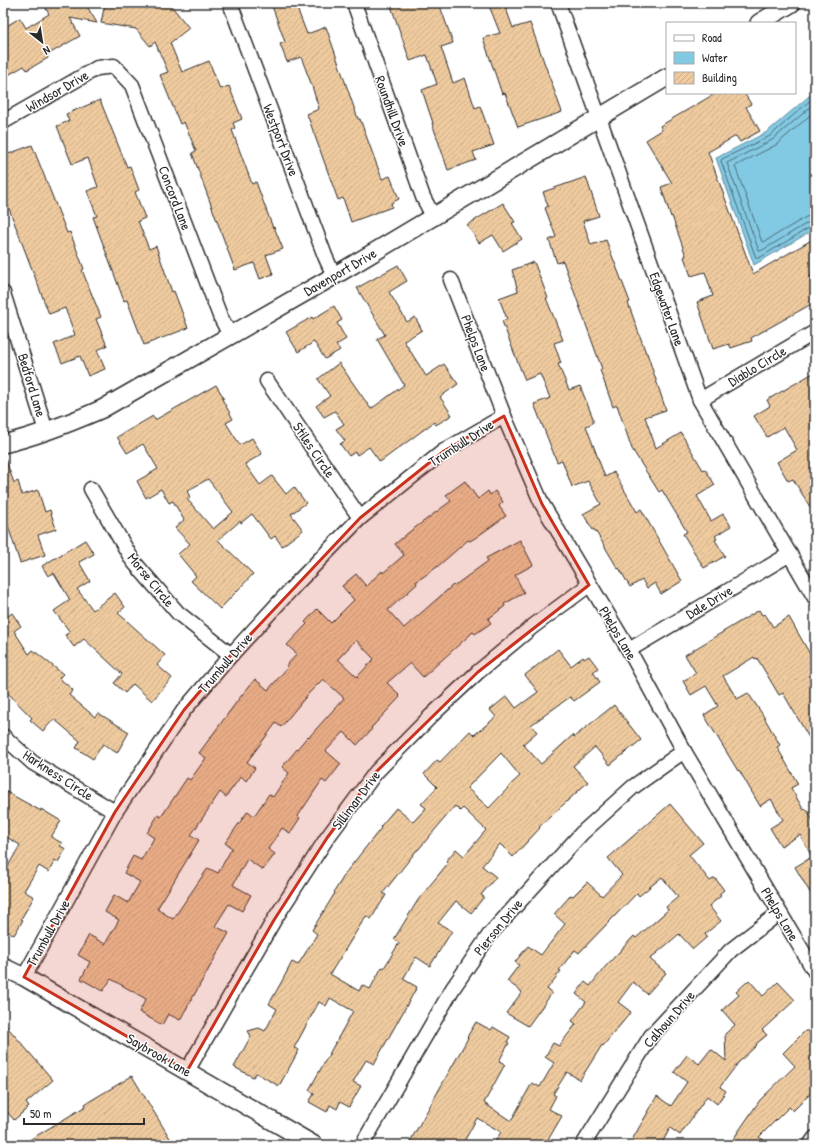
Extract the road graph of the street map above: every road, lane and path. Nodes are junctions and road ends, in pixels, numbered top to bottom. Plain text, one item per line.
1 (230, 3) edge
2 (354, 3) edge
3 (558, 3) edge
4 (792, 3) edge
5 (761, 22) edge
6 (114, 66) joint
7 (666, 79) edge
8 (599, 118) junction
9 (3, 122) edge
10 (434, 218) junction
11 (334, 276) junction
12 (452, 280) dead end
13 (3, 293) edge
14 (815, 332) edge
15 (230, 335) junction
16 (267, 381) dead end
17 (700, 400) junction
18 (504, 416) junction
19 (46, 431) junction
20 (3, 444) edge
21 (91, 489) dead end
22 (360, 518) junction
23 (790, 554) junction
24 (589, 585) junction
25 (815, 598) edge
26 (629, 650) junction
27 (231, 655) junction
28 (3, 736) edge
29 (684, 751) junction
30 (115, 812) junction
31 (780, 913) junction
32 (3, 967) edge
33 (815, 972) edge
34 (24, 977) junction
35 (187, 1071) junction
36 (815, 1138) edge
37 (314, 1145) edge
38 (362, 1145) edge
39 (583, 1145) edge
40 (810, 1145) edge

1 - 11 street, Westport Drive
2 - 10 street, Roundhill Drive
3 - 8 street, Edgewater Lane
4 - 5 street
6 - 9 street, Windsor Drive
6 - 15 street, Concord Lane
7 - 8 street, Davenport Drive
8 - 10 street, Davenport Drive
8 - 17 street, Edgewater Lane
10 - 11 street, Davenport Drive
11 - 15 street, Davenport Drive
12 - 18 street, Phelps Lane
13 - 19 street, Bedford Lane
14 - 17 street, Diablo Circle
15 - 19 street, Davenport Drive
16 - 22 street, Stiles Circle
17 - 23 street, Edgewater Lane
18 - 22 street, Trumbull Drive
18 - 24 street, Phelps Lane
19 - 20 street, Davenport Drive
21 - 27 street, Morse Circle
22 - 27 street, Trumbull Drive
23 - 25 street, Edgewater Lane
23 - 26 street, Dale Drive
24 - 26 street, Phelps Lane
24 - 35 street, Silliman Drive
26 - 29 street, Phelps Lane
27 - 30 street, Trumbull Drive
28 - 30 street, Harkness Circle
29 - 31 street, Phelps Lane
29 - 38 street, Pierson Drive
30 - 34 street, Trumbull Drive
31 - 33 street, Phelps Lane
31 - 39 street, Calhoun Drive
32 - 34 street, Saybrook Lane
34 - 35 street, Saybrook Lane
35 - 37 street, Saybrook Lane
36 - 40 street

